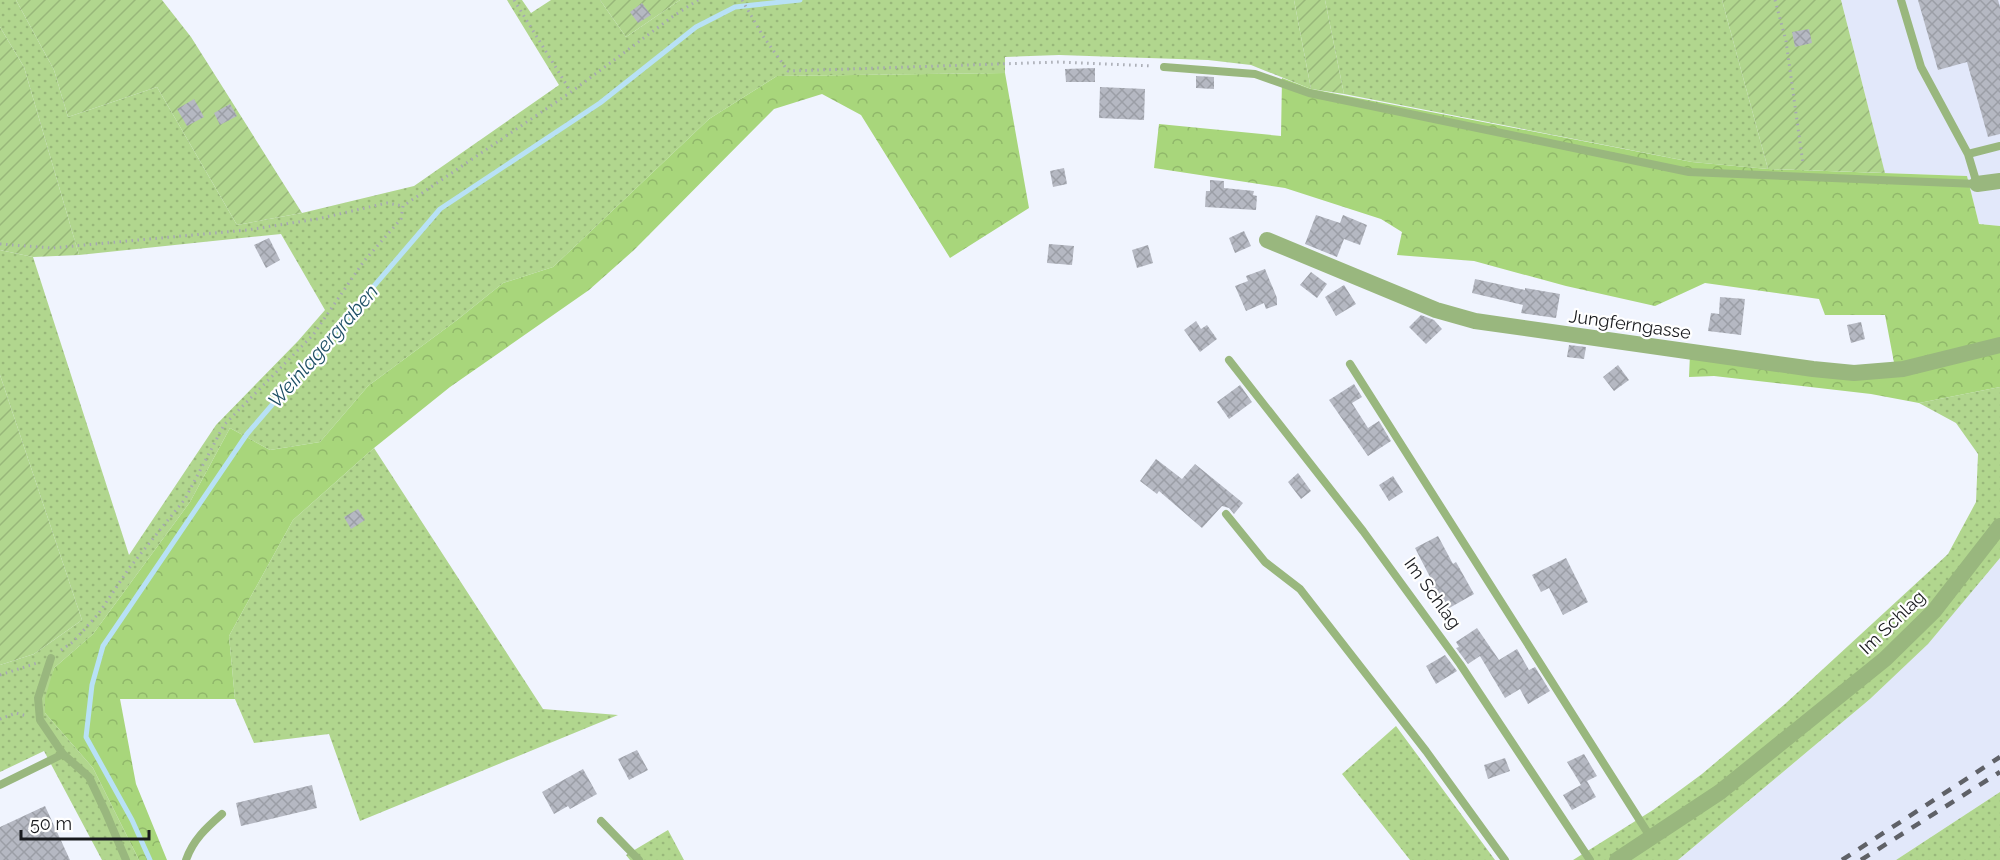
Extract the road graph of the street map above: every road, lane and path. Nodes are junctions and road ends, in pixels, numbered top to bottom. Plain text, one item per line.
1 (514, 0) edge
2 (698, 0) edge
3 (742, 0) edge
4 (1775, 0) edge
5 (1900, 0) edge
6 (1164, 67) joint
7 (571, 92) junction
8 (2000, 146) edge
9 (1968, 154) junction
10 (1805, 177) junction
11 (2000, 182) edge
12 (1977, 184) junction
13 (403, 206) junction
14 (1267, 240) dead end
15 (0, 244) edge
16 (2000, 345) edge
17 (1229, 360) dead end
18 (1350, 364) dead end
19 (1226, 514) dead end
20 (2000, 526) edge
21 (51, 658) junction
22 (0, 675) edge
23 (0, 719) edge
24 (40, 720) junction
25 (63, 754) junction
26 (0, 785) edge
27 (222, 814) dead end
28 (601, 820) dead end
29 (1652, 838) junction
30 (124, 859) edge
31 (186, 860) edge
32 (639, 860) edge
33 (1505, 860) edge
34 (1590, 860) edge
35 (1617, 860) edge

1 - 7 path
2 - 7 path
3 - 6 path
4 - 10 path
5 - 9 lane
6 - 10 lane
7 - 13 path
8 - 9 lane
9 - 12 lane
10 - 12 lane
11 - 12 street
13 - 15 path
13 - 21 path
14 - 16 street, Jungferngasse
17 - 34 lane, Im Schlag
18 - 29 lane
19 - 33 lane
20 - 29 street, Im Schlag
21 - 22 path
21 - 24 lane
23 - 24 path
24 - 25 lane
25 - 26 lane
25 - 30 lane
27 - 31 lane
28 - 32 lane
29 - 35 street, Im Schlag

